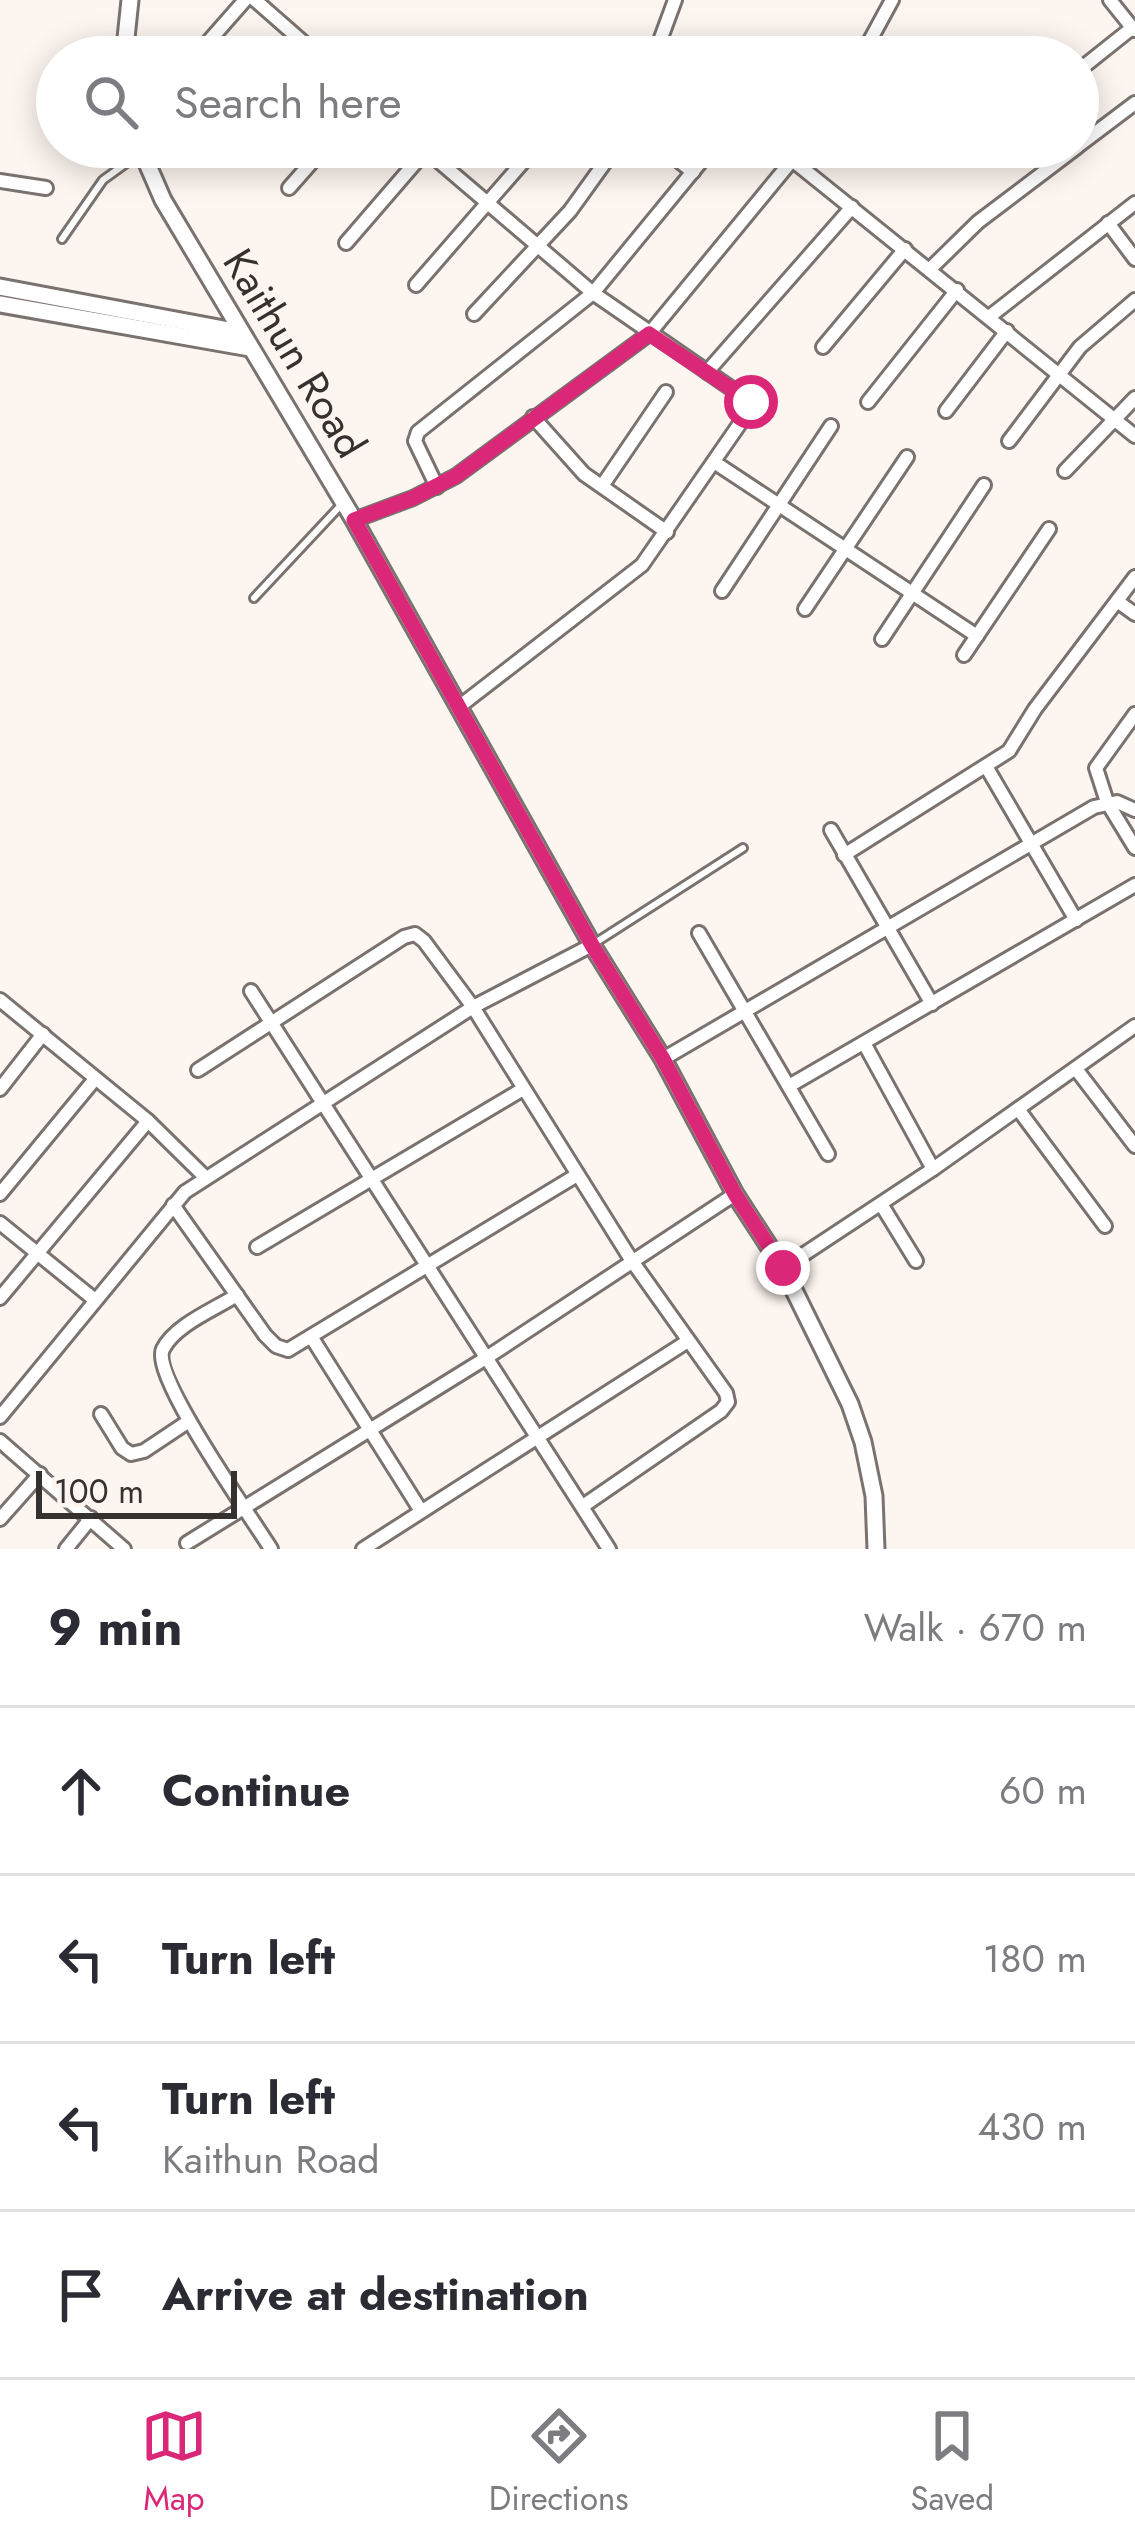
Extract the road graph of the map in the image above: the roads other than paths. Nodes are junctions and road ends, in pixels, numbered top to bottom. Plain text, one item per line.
1 (130, 0) edge
2 (245, 0) edge
3 (255, 0) edge
4 (675, 0) edge
5 (892, 0) edge
6 (1110, 0) edge
7 (1134, 29) edge
8 (126, 36) edge
9 (213, 36) edge
10 (288, 36) edge
11 (664, 36) edge
12 (872, 36) edge
13 (1099, 55) edge
14 (1135, 104) edge
15 (1099, 131) edge
16 (119, 168) edge
17 (149, 168) edge
18 (307, 168) edge
19 (408, 168) edge
20 (447, 168) edge
21 (518, 168) edge
22 (601, 168) edge
23 (688, 168) edge
24 (696, 168) edge
25 (786, 168) edge
26 (803, 168) edge
27 (1049, 168) edge
28 (693, 172) junction
29 (0, 182) edge
30 (46, 188) dead end
31 (289, 188) dead end
32 (1135, 203) edge
33 (486, 204) junction
34 (852, 207) junction
35 (1108, 223) junction
36 (62, 239) dead end
37 (346, 242) dead end
38 (538, 248) junction
39 (904, 249) junction
40 (1135, 260) edge
41 (930, 269) junction
42 (416, 285) dead end
43 (0, 287) edge
44 (957, 290) junction
45 (592, 293) junction
46 (1135, 300) edge
47 (0, 304) edge
48 (474, 314) dead end
49 (989, 317) junction
50 (1007, 331) junction
51 (240, 332) junction
52 (649, 334) junction
53 (823, 346) dead end
54 (250, 348) junction
55 (707, 372) junction
56 (1058, 374) junction
57 (667, 392) dead end
58 (1135, 398) edge
59 (868, 402) dead end
60 (946, 411) dead end
61 (533, 417) junction
62 (1113, 418) junction
63 (831, 426) dead end
64 (1135, 436) edge
65 (1009, 441) dead end
66 (907, 457) dead end
67 (714, 462) junction
68 (1065, 471) dead end
69 (984, 485) dead end
70 (602, 486) junction
71 (437, 487) junction
72 (343, 502) junction
73 (778, 504) junction
74 (354, 520) junction
75 (1049, 529) dead end
76 (667, 532) junction
77 (844, 548) junction
78 (1135, 577) edge
79 (722, 591) dead end
80 (912, 593) junction
81 (254, 598) dead end
82 (1117, 601) junction
83 (805, 608) dead end
84 (1135, 614) edge
85 (977, 636) junction
86 (882, 639) dead end
87 (964, 656) dead end
88 (460, 706) junction
89 (1135, 714) edge
90 (987, 768) junction
91 (1107, 802) junction
92 (1135, 810) edge
93 (831, 830) dead end
94 (1030, 844) junction
95 (743, 848) dead end
96 (1135, 848) edge
97 (844, 855) junction
98 (1135, 885) edge
99 (1076, 920) junction
100 (887, 928) junction
101 (699, 933) dead end
102 (592, 945) junction
103 (250, 991) dead end
104 (0, 1000) edge
105 (932, 1004) junction
106 (473, 1007) junction
107 (745, 1012) junction
108 (275, 1024) junction
109 (1135, 1026) edge
110 (43, 1034) junction
111 (864, 1043) junction
112 (663, 1059) junction
113 (1076, 1069) junction
114 (198, 1070) dead end
115 (95, 1078) junction
116 (789, 1086) junction
117 (0, 1089) edge
118 (523, 1089) junction
119 (323, 1106) junction
120 (1018, 1109) junction
121 (148, 1121) junction
122 (1135, 1146) edge
123 (828, 1154) dead end
124 (934, 1169) junction
125 (577, 1175) junction
126 (205, 1177) junction
127 (372, 1179) junction
128 (0, 1194) edge
129 (735, 1194) junction
130 (881, 1204) junction
131 (173, 1205) junction
132 (0, 1223) edge
133 (1106, 1226) dead end
134 (257, 1247) dead end
135 (38, 1254) junction
136 (632, 1261) junction
137 (916, 1262) dead end
138 (429, 1267) junction
139 (783, 1268) junction
140 (237, 1295) junction
141 (0, 1298) edge
142 (95, 1300) junction
143 (312, 1338) junction
144 (688, 1341) junction
145 (486, 1358) junction
146 (101, 1414) dead end
147 (0, 1417) edge
148 (189, 1421) junction
149 (369, 1427) junction
150 (536, 1436) junction
151 (0, 1441) edge
152 (40, 1474) junction
153 (244, 1506) junction
154 (584, 1507) junction
155 (421, 1511) junction
156 (0, 1519) edge
157 (91, 1519) junction
158 (188, 1544) dead end
159 (66, 1549) edge
160 (124, 1549) edge
161 (271, 1549) edge
162 (363, 1549) edge
163 (609, 1549) edge
164 (876, 1549) edge

1 - 8 street
2 - 9 street
3 - 10 street
4 - 11 street
5 - 12 street
6 - 7 street
7 - 13 street
14 - 15 street
16 - 36 lane
17 - 51 street, Kaithun Road
18 - 31 street
19 - 37 street
20 - 33 street
21 - 33 street
22 - 38 street
23 - 28 street
24 - 28 street
25 - 52 street
26 - 34 street
27 - 41 street
28 - 45 street
29 - 30 street
32 - 35 street
33 - 38 street
33 - 42 street
34 - 39 street
34 - 55 street
35 - 40 street
35 - 49 street
38 - 45 street
38 - 48 street
39 - 41 street
39 - 53 street
41 - 44 street
43 - 51 street
44 - 49 street
44 - 59 street
45 - 52 street
45 - 71 street
46 - 56 street
47 - 54 street
49 - 50 street
50 - 56 street
50 - 60 street
51 - 54 street, Kaithun Road
52 - 55 street
52 - 61 street
54 - 72 street, Kaithun Road
55 - 67 street
56 - 62 street
56 - 65 street
57 - 70 street
58 - 62 street
61 - 70 street
61 - 71 street
62 - 64 street
62 - 68 street
63 - 73 street
66 - 77 street
67 - 73 street
67 - 76 street
69 - 80 street
70 - 76 street
71 - 74 street
72 - 74 street, Kaithun Road
72 - 81 lane
73 - 77 street
73 - 79 street
74 - 88 street, Kaithun Road
75 - 85 street
76 - 88 street
77 - 80 street
77 - 83 street
78 - 82 street
80 - 85 street
80 - 86 street
82 - 84 street
82 - 90 street
85 - 87 street
88 - 102 street, Kaithun Road
89 - 91 street
90 - 94 street
90 - 97 street
91 - 92 street
91 - 94 street
91 - 96 street
93 - 97 street
94 - 99 street
94 - 100 street
95 - 102 lane
97 - 100 street
98 - 99 street
99 - 105 street
100 - 105 street
100 - 107 street
101 - 107 street
102 - 106 street
102 - 112 street, Kaithun Road
103 - 108 street
104 - 110 street
105 - 111 street
106 - 108 street
106 - 118 street
106 - 119 street
107 - 112 street
107 - 116 street
108 - 114 street
108 - 119 street
109 - 113 street
110 - 115 street
110 - 117 street
111 - 116 street
111 - 124 street
112 - 129 street, Kaithun Road
113 - 120 street
113 - 122 street
115 - 121 street
115 - 128 street
116 - 123 street
118 - 125 street
118 - 127 street
119 - 126 street
119 - 127 street
120 - 124 street
120 - 133 street
121 - 126 street
121 - 135 street
124 - 130 street
125 - 136 street
125 - 138 street
126 - 131 street
127 - 134 street
127 - 138 street
129 - 136 street
129 - 139 street, Kaithun Road
130 - 137 street
130 - 139 street
131 - 140 street
131 - 142 street
132 - 135 street
135 - 141 street
135 - 142 street
136 - 144 street
136 - 145 street
138 - 143 street
138 - 145 street
139 - 164 street, Kaithun Road
140 - 143 street
140 - 148 street
142 - 147 street
143 - 149 street
144 - 150 street
144 - 154 street
145 - 149 street
145 - 150 street
146 - 148 street
148 - 153 street
149 - 153 street
149 - 155 street
150 - 154 street
150 - 155 street
151 - 152 street
152 - 156 street
152 - 157 street
153 - 158 street
153 - 161 street
154 - 163 street
155 - 162 street
157 - 159 street
157 - 160 street

